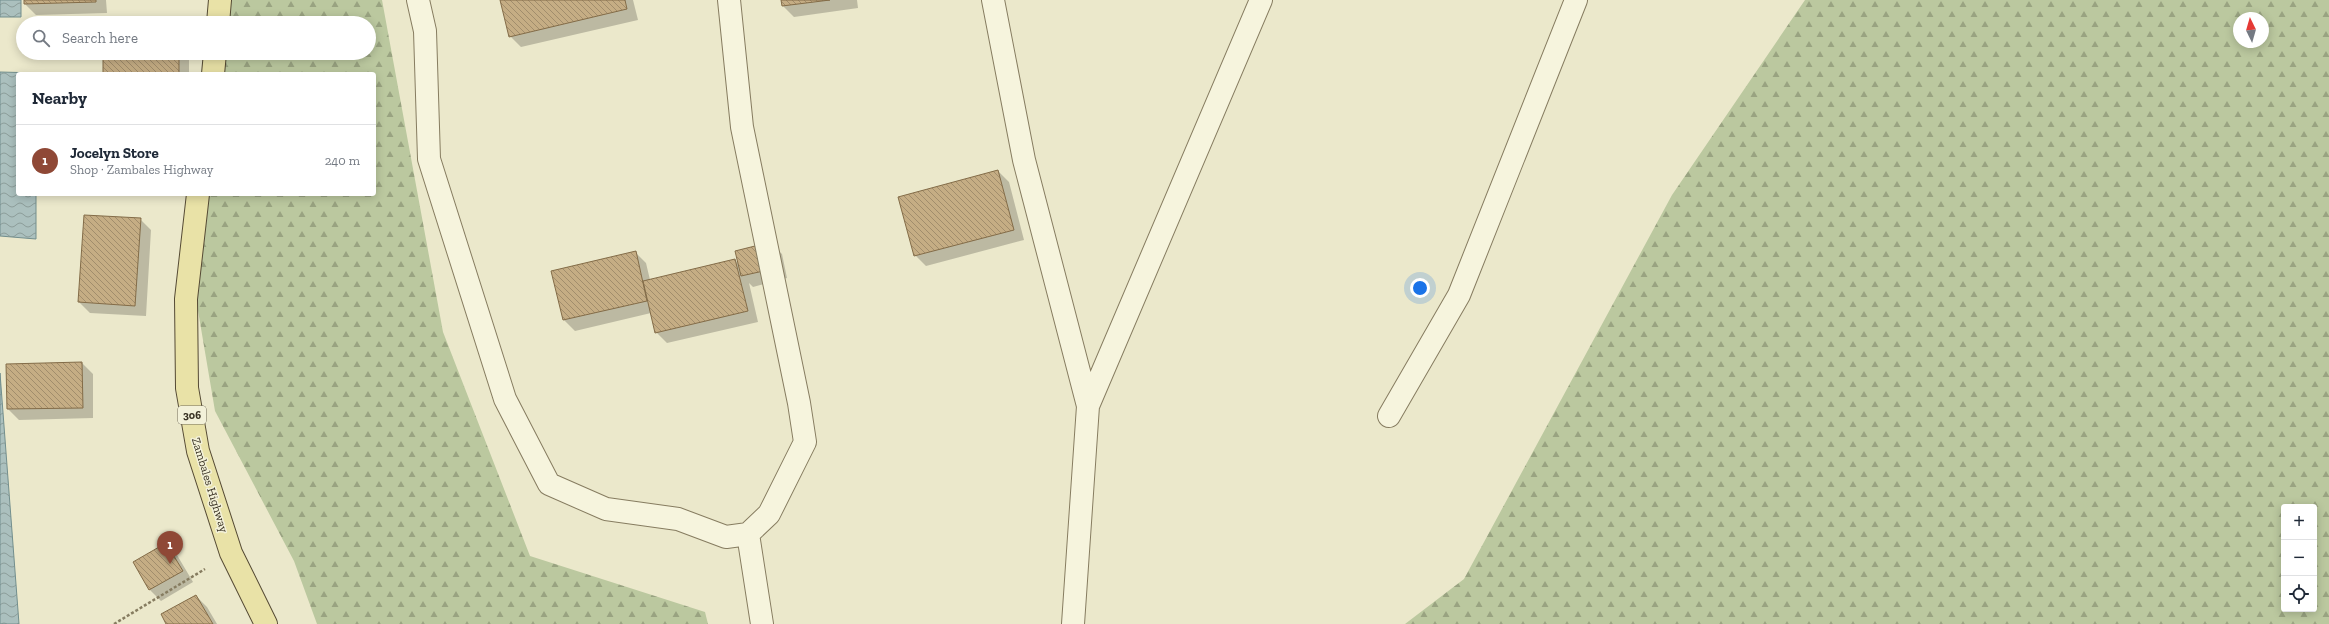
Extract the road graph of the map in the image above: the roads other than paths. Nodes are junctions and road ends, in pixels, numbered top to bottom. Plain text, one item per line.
1 (220, 0) edge
2 (418, 0) edge
3 (434, 0) edge
4 (729, 0) edge
5 (993, 0) edge
6 (1261, 0) edge
7 (1576, 0) edge
8 (219, 16) edge
9 (425, 30) junction
10 (214, 60) edge
11 (213, 72) edge
12 (198, 196) edge
13 (1088, 406) junction
14 (1388, 416) dead end
15 (748, 534) junction
16 (266, 624) edge
17 (762, 624) edge
18 (1074, 624) edge

1 - 8 main road
2 - 9 street
3 - 9 street
4 - 15 street
5 - 13 street
6 - 13 street
7 - 14 street
9 - 15 street
10 - 11 main road
12 - 16 main road, Zambales Highway / 306
13 - 18 street
15 - 17 street

